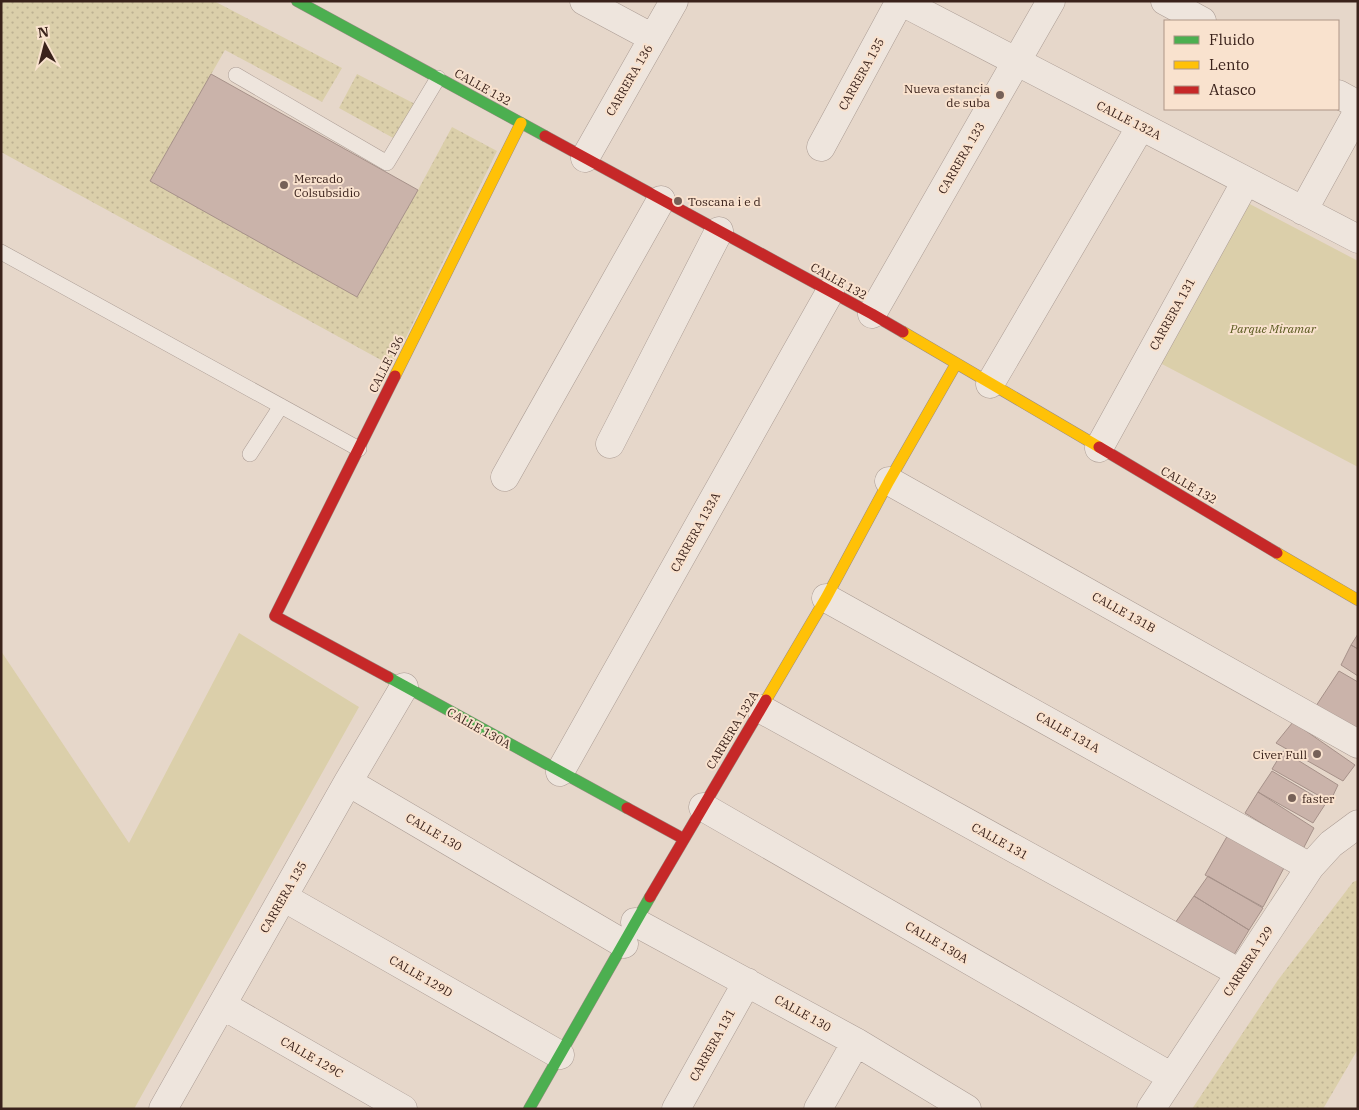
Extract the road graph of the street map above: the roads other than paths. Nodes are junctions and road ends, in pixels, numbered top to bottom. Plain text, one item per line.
1 (297, 1) edge
2 (584, 1) edge
3 (674, 1) edge
4 (900, 1) edge
5 (1051, 1) edge
6 (1165, 1) edge
7 (1200, 20) edge
8 (653, 38) junction
9 (1016, 62) junction
10 (236, 75) dead end
11 (438, 78) junction
12 (1339, 95) edge
13 (1358, 105) edge
14 (1358, 111) edge
15 (521, 124) junction
16 (1141, 126) junction
17 (821, 147) dead end
18 (585, 158) junction
19 (1246, 181) junction
20 (661, 200) junction
21 (1303, 211) junction
22 (719, 231) junction
23 (1358, 239) edge
24 (1, 252) edge
25 (830, 292) junction
26 (872, 314) junction
27 (956, 364) junction
28 (990, 384) junction
29 (281, 406) junction
30 (610, 444) dead end
31 (1099, 448) junction
32 (359, 449) junction
33 (250, 454) dead end
34 (505, 477) dead end
35 (889, 481) junction
36 (826, 598) junction
37 (1358, 600) edge
38 (275, 616) joint
39 (404, 687) junction
40 (760, 709) junction
41 (1358, 744) edge
42 (560, 772) junction
43 (348, 782) junction
44 (703, 807) junction
45 (1358, 824) edge
46 (684, 839) junction
47 (1310, 867) junction
48 (283, 897) junction
49 (630, 933) junction
50 (1240, 973) junction
51 (747, 982) junction
52 (222, 1005) junction
53 (856, 1042) junction
54 (560, 1055) junction
55 (1172, 1077) junction
56 (963, 1108) edge
57 (163, 1109) edge
58 (403, 1109) edge
59 (529, 1109) edge
60 (676, 1109) edge
61 (818, 1109) edge
62 (1150, 1109) edge

1 - 11 street, CALLE 132
2 - 8 street
3 - 8 street, CARRERA 136
4 - 9 street, CALLE 132A
4 - 17 street, CARRERA 135
5 - 9 street, CARRERA 133
6 - 7 street
8 - 18 street, CARRERA 136
9 - 16 street, CALLE 132A
9 - 26 street, CARRERA 133
10 - 11 lane
11 - 15 street, CALLE 132
12 - 13 street
14 - 21 street
15 - 18 street, CALLE 132
15 - 32 street, CALLE 136
16 - 19 street, CALLE 132A
16 - 28 street
18 - 20 street, CALLE 132
19 - 21 street, CALLE 132A
19 - 31 street, CARRERA 131
20 - 22 street, CALLE 132
20 - 34 street
21 - 23 street, CALLE 132A
22 - 25 street, CALLE 132
22 - 30 street
24 - 29 lane
25 - 26 street, CALLE 132
25 - 42 street, CARRERA 133A
26 - 27 street, CALLE 132
27 - 28 street, CALLE 132
27 - 35 street, CARRERA 132A
28 - 31 street, CALLE 132
29 - 32 lane
29 - 33 lane
31 - 37 street, CALLE 132
32 - 38 street, CALLE 136
35 - 36 street, CARRERA 132A
35 - 41 street, CALLE 131B
36 - 40 street, CARRERA 132A
36 - 47 street, CALLE 131A
38 - 39 street, CALLE 130A
39 - 42 street, CALLE 130A
39 - 43 street, CARRERA 135
40 - 44 street, CARRERA 132A
40 - 50 street, CALLE 131
42 - 46 street, CALLE 130A
43 - 48 street, CARRERA 135
43 - 49 street, CALLE 130
44 - 46 street, CARRERA 132A
44 - 55 street, CALLE 130A
45 - 47 street, CARRERA 129
46 - 49 street, CARRERA 132A
47 - 50 street, CARRERA 129
48 - 52 street, CARRERA 135
48 - 54 street, CALLE 129D
49 - 51 street, CALLE 130
49 - 54 street, CARRERA 132A
50 - 55 street, CARRERA 129
51 - 53 street, CALLE 130
51 - 60 street, CARRERA 131
52 - 57 street, CARRERA 135
52 - 58 street, CALLE 129C
53 - 56 street, CALLE 130
53 - 61 street
54 - 59 street, CARRERA 132A
55 - 62 street, CARRERA 129

